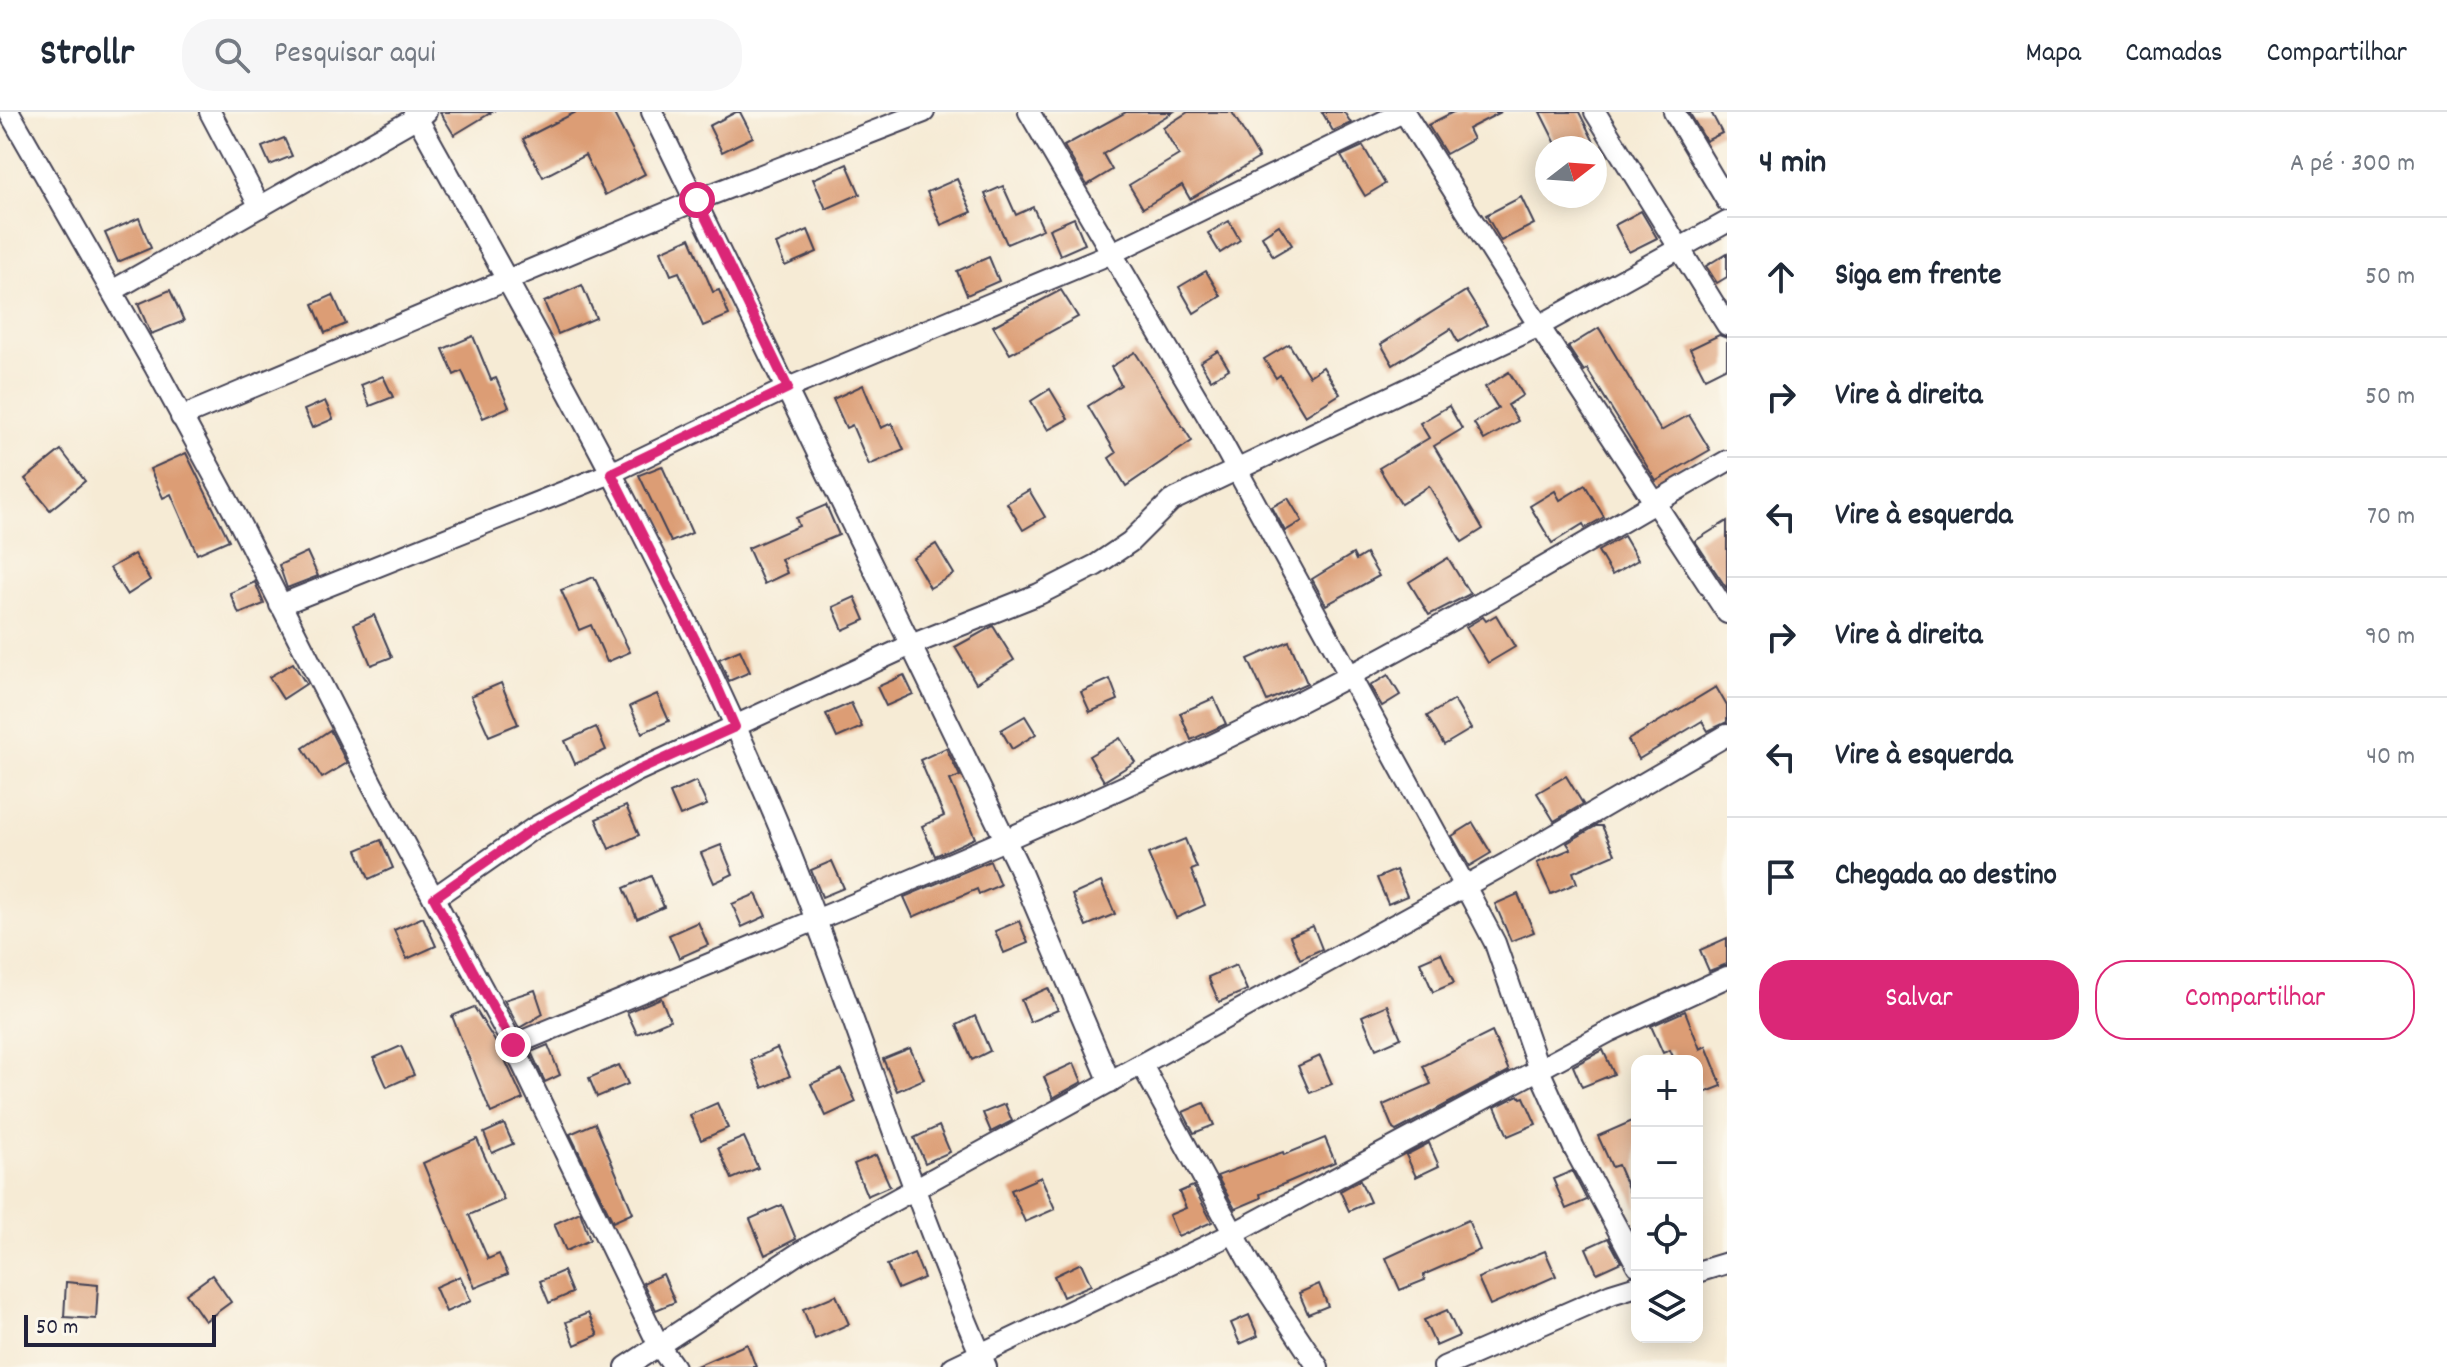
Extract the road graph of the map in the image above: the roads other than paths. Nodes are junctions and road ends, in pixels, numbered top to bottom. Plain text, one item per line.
1 (9, 112) edge
2 (210, 112) edge
3 (652, 112) edge
4 (924, 112) edge
5 (1029, 112) edge
6 (1404, 112) edge
7 (1595, 112) edge
8 (1674, 112) edge
9 (419, 114) edge
10 (697, 200) junction
11 (1727, 201) edge
12 (260, 207) junction
13 (1727, 222) edge
14 (1677, 250) junction
15 (1112, 253) junction
16 (507, 280) junction
17 (112, 291) junction
18 (1727, 325) edge
19 (1539, 326) junction
20 (788, 388) junction
21 (181, 417) junction
22 (1727, 461) edge
23 (1238, 469) junction
24 (611, 473) junction
25 (1654, 503) junction
26 (280, 605) junction
27 (1727, 613) edge
28 (911, 645) junction
29 (1351, 675) junction
30 (735, 727) junction
31 (1727, 735) edge
32 (1005, 839) junction
33 (1465, 886) junction
34 (434, 898) junction
35 (815, 920) junction
36 (1727, 977) edge
37 (513, 1045) junction
38 (1142, 1065) junction
39 (1539, 1070) junction
40 (1110, 1082) junction
41 (917, 1188) junction
42 (1234, 1233) junction
43 (1631, 1254) edge
44 (1727, 1263) edge
45 (1700, 1271) edge
46 (1631, 1288) edge
47 (659, 1346) junction
48 (984, 1360) edge
49 (626, 1367) edge
50 (674, 1367) edge
51 (953, 1367) edge
52 (1318, 1367) edge
53 (1444, 1367) edge

1 - 17 street
2 - 12 street
3 - 10 street
4 - 10 street
5 - 15 street
6 - 15 street
6 - 19 street
7 - 14 street
8 - 11 street
9 - 12 street
9 - 16 street
10 - 16 street
10 - 20 street
12 - 17 street
13 - 14 street
14 - 18 street
14 - 19 street
15 - 20 street
15 - 23 street
16 - 21 street
16 - 24 street
17 - 21 street
19 - 23 street
19 - 25 street
20 - 24 street
20 - 28 street
21 - 26 street
22 - 25 street
23 - 28 street
23 - 29 street
24 - 26 street
24 - 30 street
25 - 27 street
25 - 29 street
26 - 34 street
28 - 30 street
28 - 32 street
29 - 32 street
29 - 33 street
30 - 34 street
30 - 35 street
31 - 33 street
32 - 35 street
32 - 40 street
33 - 38 street
33 - 39 street
34 - 37 street
35 - 37 street
35 - 41 street
36 - 39 street
37 - 47 street
38 - 40 street
38 - 42 street
39 - 42 street
39 - 43 street
40 - 41 street
41 - 47 street
41 - 48 street
42 - 48 street
42 - 52 street
44 - 45 street
46 - 53 street
47 - 49 street
47 - 50 street
48 - 51 street

